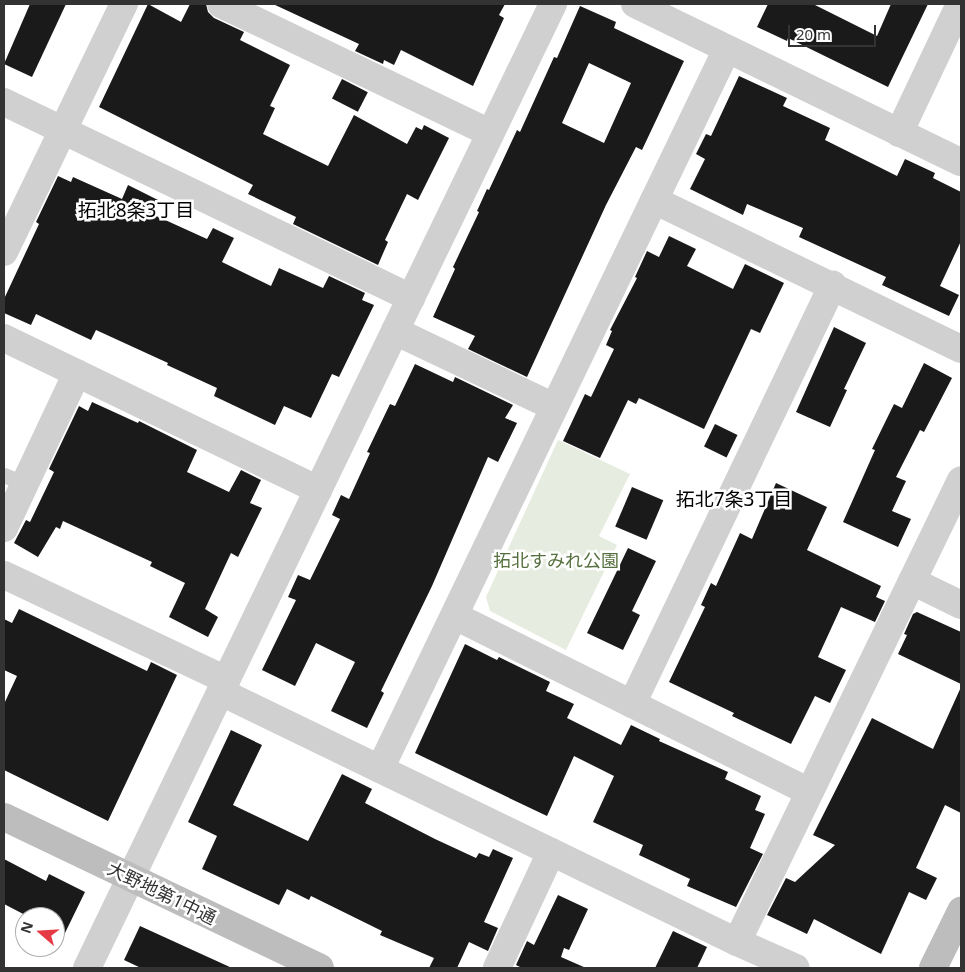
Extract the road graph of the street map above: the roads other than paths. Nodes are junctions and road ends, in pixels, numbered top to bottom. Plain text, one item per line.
1 (124, 4) edge
2 (221, 4) edge
3 (553, 4) edge
4 (635, 4) edge
5 (960, 4) edge
6 (727, 49) junction
7 (4, 102) edge
8 (63, 131) junction
9 (490, 133) junction
10 (899, 133) junction
11 (961, 162) edge
12 (654, 200) junction
13 (4, 252) edge
14 (833, 285) junction
15 (411, 298) junction
16 (396, 331) junction
17 (4, 338) edge
18 (961, 349) edge
19 (77, 373) junction
20 (554, 407) junction
21 (14, 480) edge
22 (961, 480) edge
23 (318, 490) junction
24 (4, 528) edge
25 (4, 575) edge
26 (912, 581) junction
27 (961, 606) edge
28 (455, 616) junction
29 (224, 686) junction
30 (632, 704) junction
31 (380, 770) junction
32 (809, 792) junction
33 (4, 817) edge
34 (551, 852) junction
35 (131, 878) junction
36 (961, 911) edge
37 (737, 942) junction
38 (292, 962) edge
39 (87, 968) edge
40 (320, 968) edge
41 (497, 968) edge
42 (796, 968) edge
43 (933, 968) edge

1 - 8 street
2 - 9 street
3 - 9 street
4 - 6 street
5 - 10 street
6 - 10 street
6 - 12 street
7 - 8 street
8 - 13 street
8 - 15 street
9 - 15 street
10 - 11 street
12 - 14 street
12 - 20 street
14 - 18 street
14 - 30 street
15 - 16 street
16 - 20 street
16 - 23 street
17 - 19 street
19 - 21 street
19 - 23 street
20 - 28 street
21 - 24 street
22 - 26 street
23 - 29 street
25 - 29 street
26 - 27 street
26 - 32 street
28 - 30 street
28 - 31 street
29 - 31 street
29 - 35 street
30 - 32 street
31 - 34 street
32 - 37 street
33 - 35 street, 大野地第1中通
34 - 37 street
34 - 41 street
35 - 38 street, 大野地第1中通
35 - 39 street
36 - 43 street
37 - 42 street
38 - 40 street, 大野地第1中通

